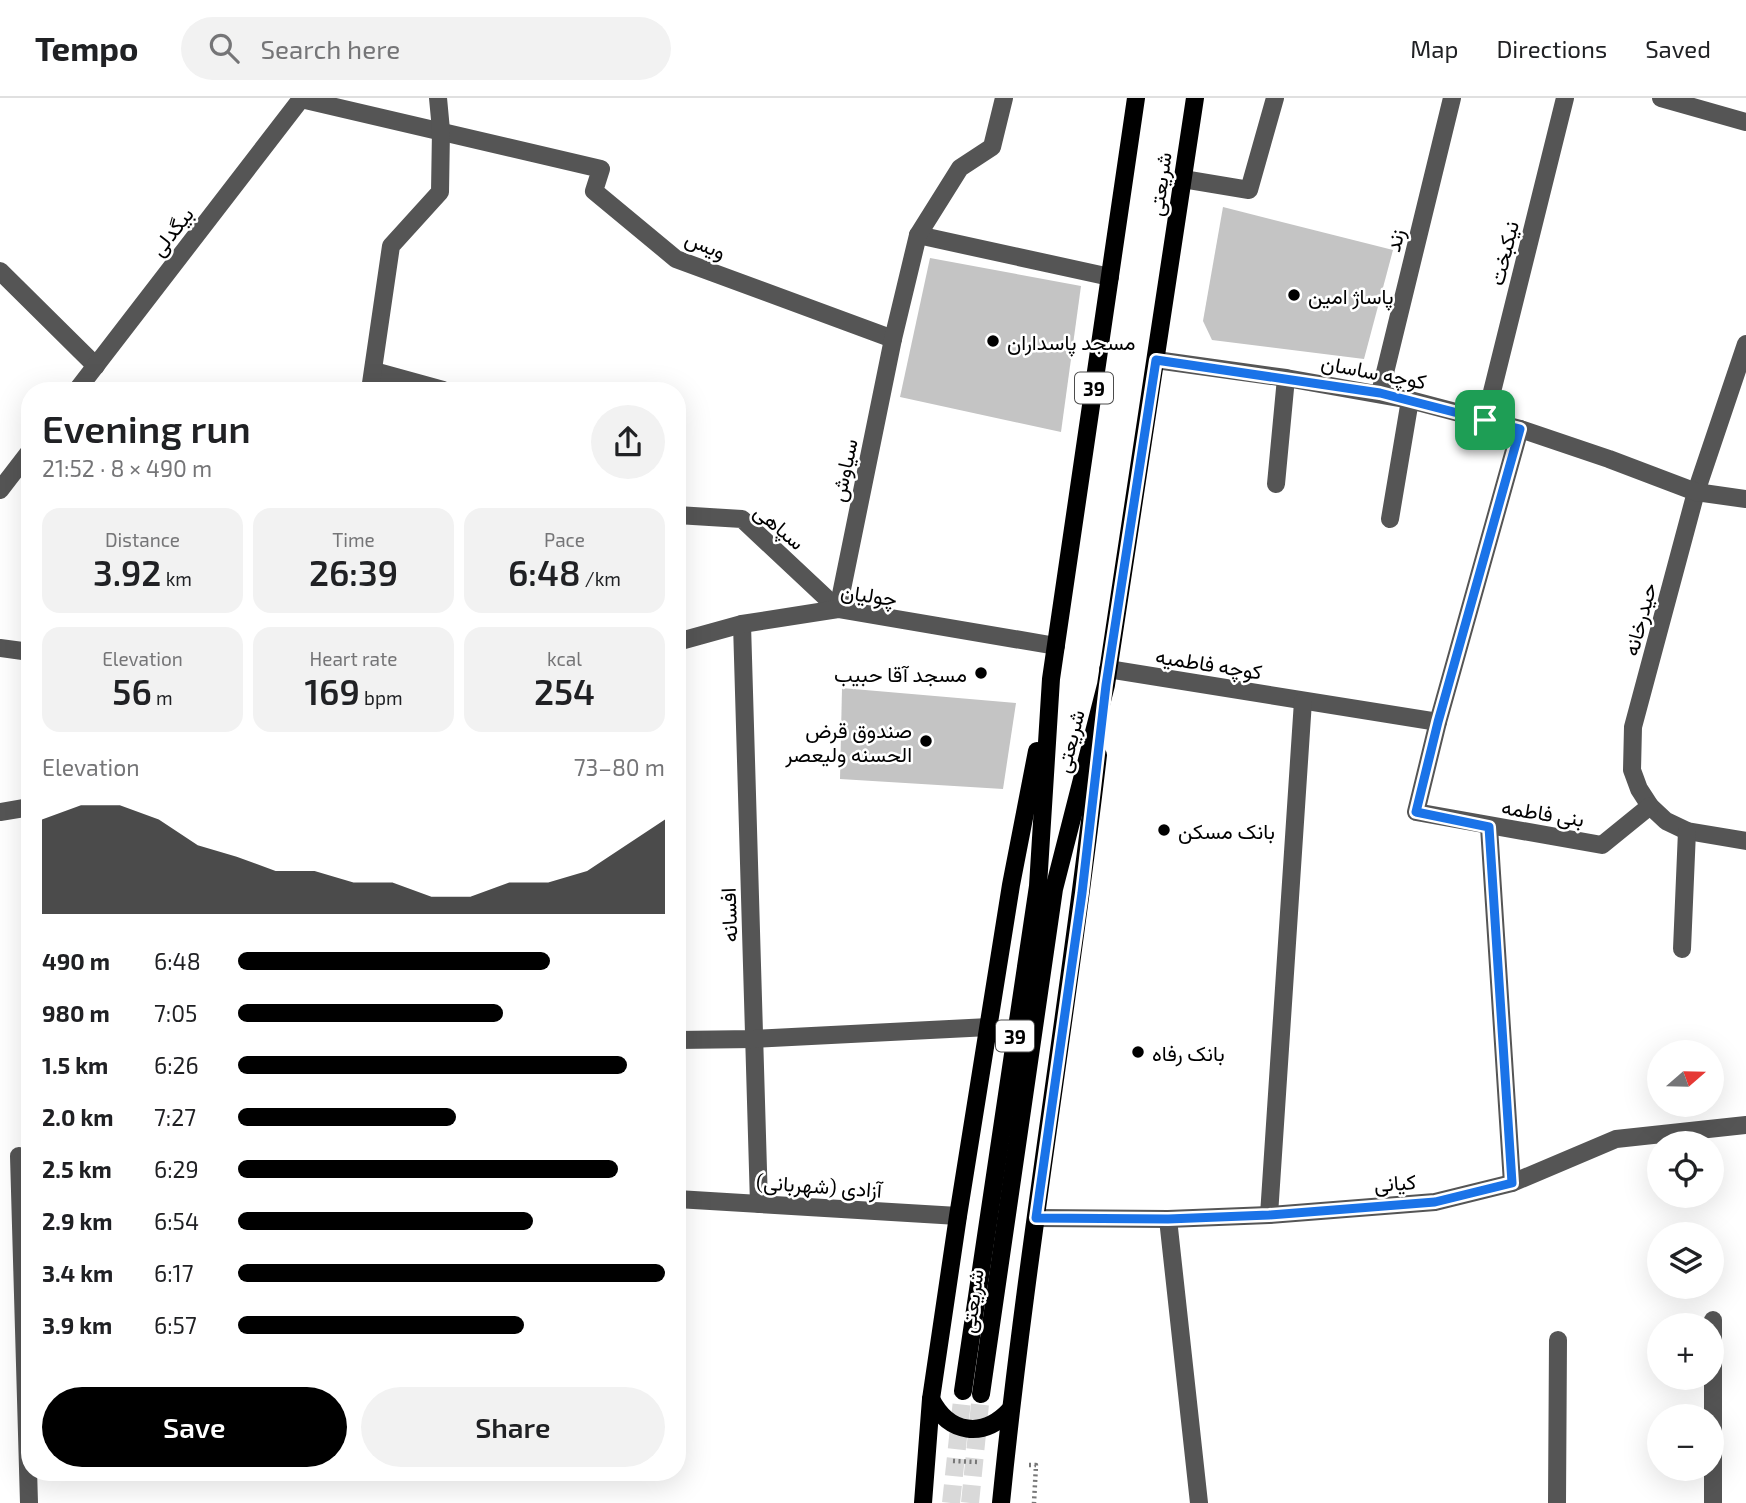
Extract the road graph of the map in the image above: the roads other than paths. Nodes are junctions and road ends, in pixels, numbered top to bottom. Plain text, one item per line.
1 (438, 98) edge
2 (1004, 98) edge
3 (1136, 98) edge
4 (1195, 98) edge
5 (1276, 98) edge
6 (1452, 98) edge
7 (1565, 98) edge
8 (1661, 98) edge
9 (301, 99) edge
10 (1746, 122) edge
11 (441, 130) junction
12 (1183, 179) junction
13 (918, 235) junction
14 (0, 271) edge
15 (1110, 277) junction
16 (893, 339) junction
17 (1746, 344) edge
18 (1156, 360) junction
19 (96, 366) junction
20 (374, 371) junction
21 (1286, 378) junction
22 (83, 382) edge
23 (372, 382) edge
24 (414, 382) edge
25 (1380, 393) junction
26 (1410, 400) junction
27 (1485, 420) junction
28 (1520, 429) junction
29 (21, 463) edge
30 (1276, 484) dead end
31 (0, 490) edge
32 (1696, 492) junction
33 (1746, 499) edge
34 (686, 515) edge
35 (1390, 520) dead end
36 (838, 609) junction
37 (742, 624) junction
38 (686, 640) edge
39 (1056, 646) junction
40 (0, 648) edge
41 (21, 651) edge
42 (1107, 677) junction
43 (1051, 679) junction
44 (1303, 701) junction
45 (1438, 722) junction
46 (1650, 806) junction
47 (21, 808) edge
48 (0, 812) edge
49 (1489, 827) junction
50 (1687, 831) junction
51 (1746, 841) edge
52 (1682, 949) dead end
53 (989, 1027) junction
54 (754, 1039) junction
55 (686, 1040) edge
56 (1746, 1125) edge
57 (0, 1155) edge
58 (21, 1156) edge
59 (1512, 1183) junction
60 (686, 1200) edge
61 (759, 1204) junction
62 (1269, 1215) junction
63 (958, 1216) junction
64 (1036, 1218) junction
65 (1168, 1219) junction
66 (1558, 1340) dead end
67 (1713, 1390) edge
68 (931, 1399) junction
69 (1010, 1410) junction
70 (29, 1481) edge
71 (29, 1503) edge
72 (923, 1503) edge
73 (1001, 1503) edge
74 (1199, 1503) edge
75 (1558, 1503) edge
76 (1713, 1503) edge

1 - 11 street
2 - 13 street
3 - 15 main road, شریعتی / 39
4 - 12 main road, شریعتی / 39
5 - 12 street
6 - 25 street, زند
7 - 27 street, نیکبخت
8 - 10 street
9 - 11 street
9 - 19 street, بیگدلی
11 - 16 street, ویس
11 - 20 street
12 - 18 main road, شریعتی / 39
13 - 15 street
13 - 16 street
14 - 19 street
15 - 39 main road, شریعتی / 39
16 - 36 street, سیاوش
17 - 32 street, حیدرخانه
18 - 21 street, کوچه ساسان
18 - 42 main road, شریعتی / 39
19 - 22 street, بیگدلی
20 - 23 street
20 - 24 street
21 - 25 street, کوچه ساسان
21 - 30 street
25 - 26 street, کوچه ساسان
26 - 27 street, کوچه ساسان
26 - 35 street
27 - 28 street, کوچه ساسان
28 - 32 street, کوچه ساسان
28 - 45 street
29 - 31 street
32 - 33 street, کوچه ساسان
32 - 46 street, حیدرخانه
34 - 36 street, سپاهی
36 - 37 street, چولیان
36 - 39 street, چولیان
37 - 38 street, چولیان
37 - 54 street, افسانه
39 - 43 main road, شریعتی / 39
40 - 41 street
42 - 43 main road, شریعتی / 39
42 - 44 street, کوچه فاطمیه
42 - 64 main road
43 - 53 main road
44 - 45 street, کوچه فاطمیه
44 - 62 street
45 - 49 street, بنی فاطمه
46 - 49 street, بنی فاطمه
46 - 50 street, حیدرخانه
47 - 48 street
49 - 59 street
50 - 51 street, حیدرخانه
50 - 52 street
53 - 54 street
53 - 63 main road
54 - 55 street
54 - 61 street, افسانه
56 - 59 street, کیانی
57 - 58 street
59 - 62 street, کیانی
60 - 61 street, آزادی (شهربانی)
61 - 63 street, آزادی (شهربانی)
62 - 65 street, کیانی
63 - 68 main road
64 - 65 street, کیانی
64 - 69 main road
65 - 74 street
66 - 75 street
67 - 76 street
68 - 69 main road
68 - 72 main road
69 - 73 main road
70 - 71 street

